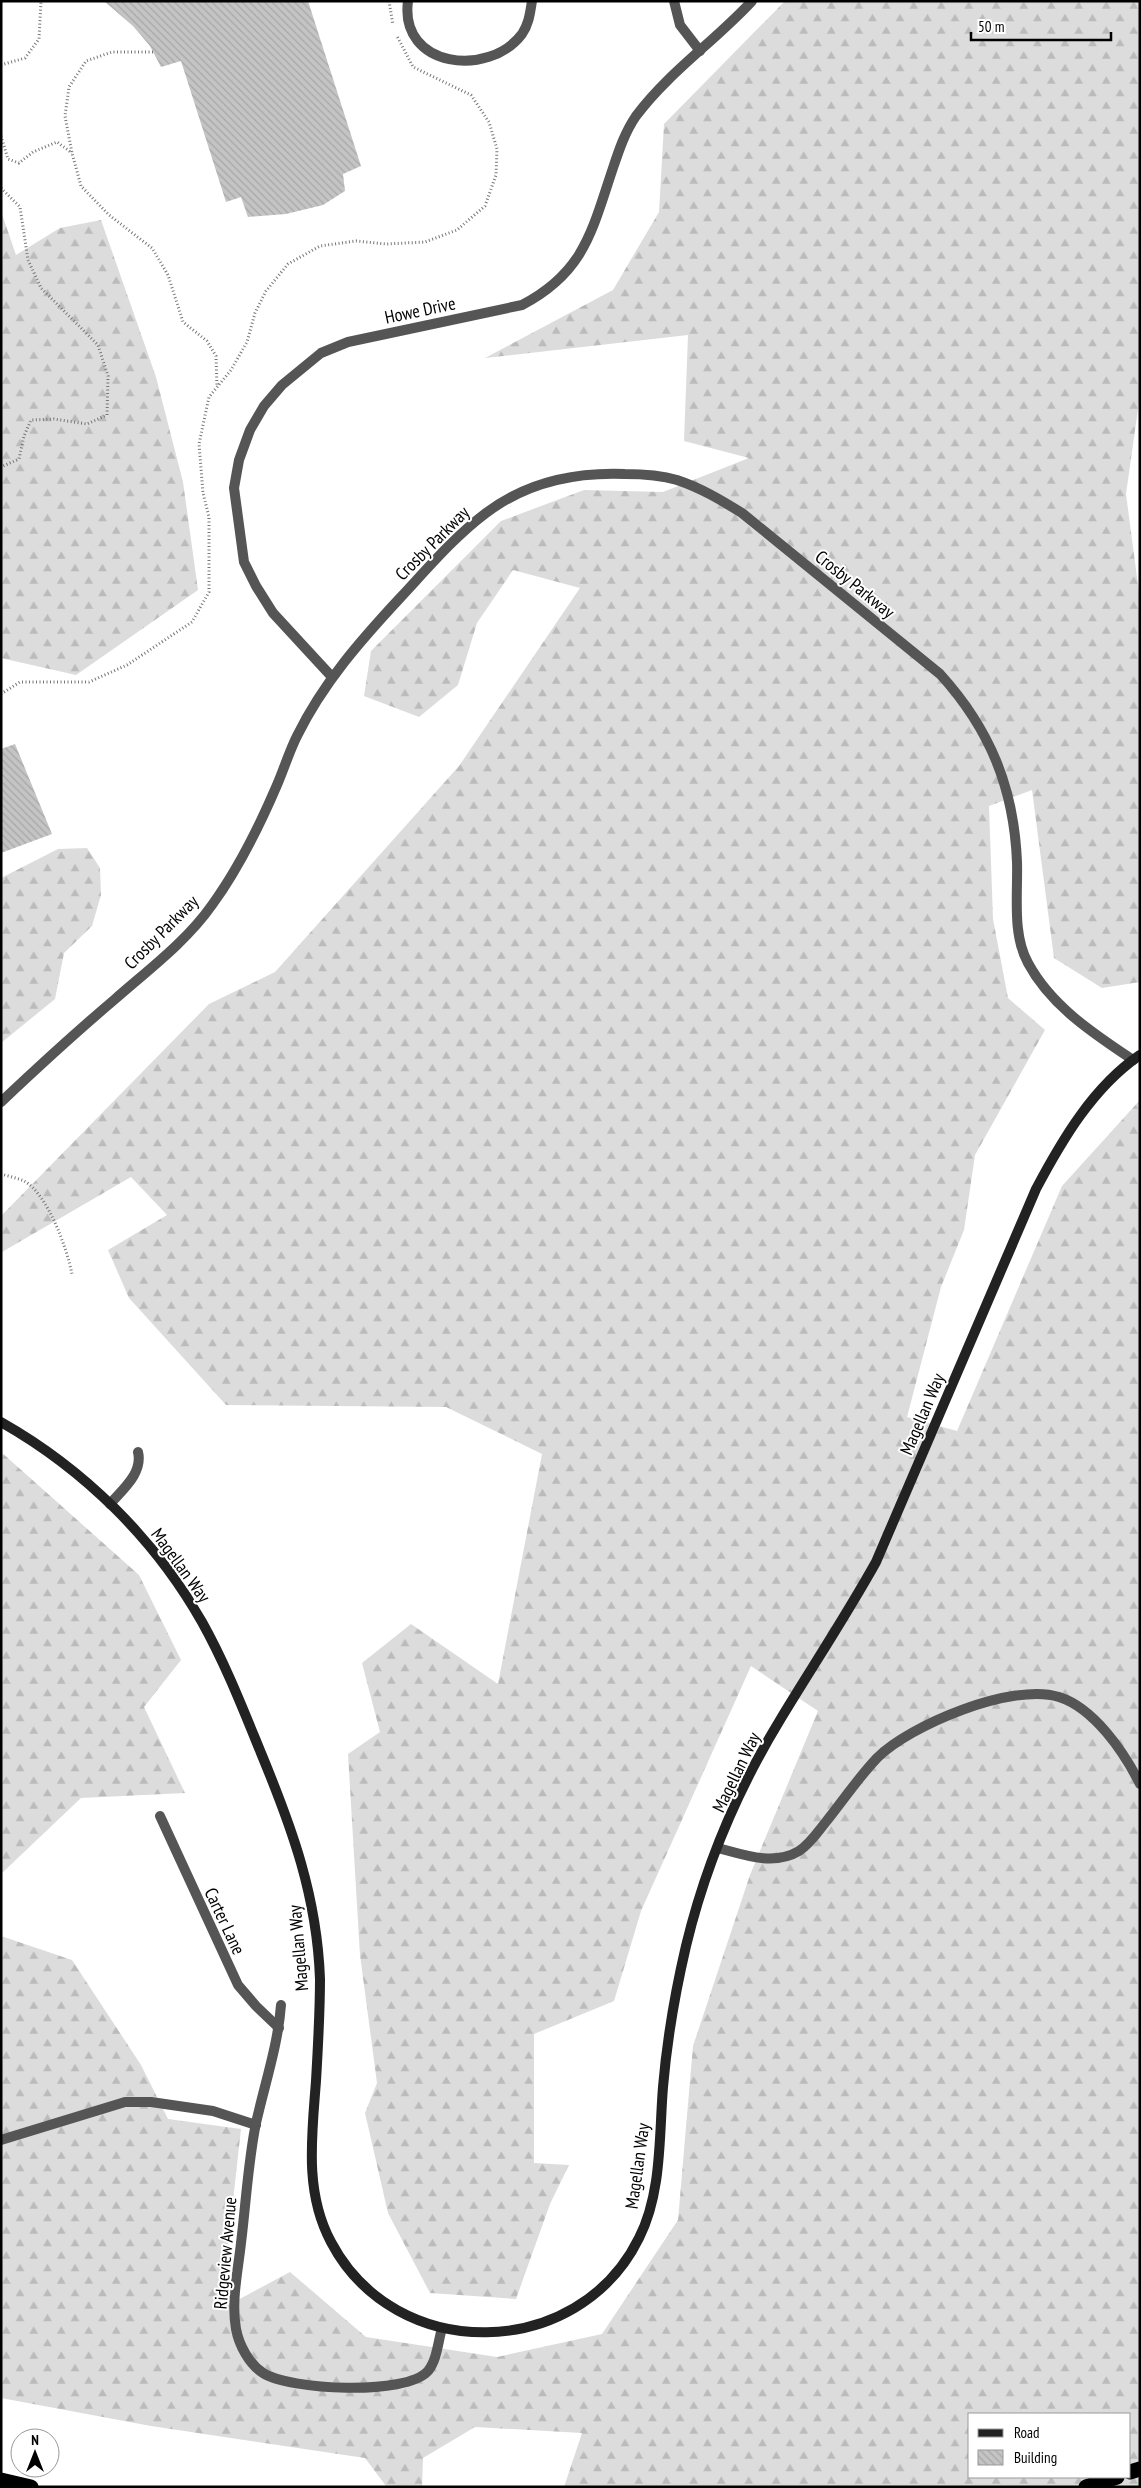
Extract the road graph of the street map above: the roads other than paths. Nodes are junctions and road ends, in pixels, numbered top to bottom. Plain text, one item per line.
1 (408, 1) edge
2 (532, 1) edge
3 (674, 1) edge
4 (752, 1) edge
5 (700, 50) junction
6 (332, 677) junction
7 (1136, 1057) edge
8 (1, 1102) edge
9 (1, 1422) edge
10 (138, 1452) dead end
11 (110, 1504) junction
12 (1140, 1784) edge
13 (160, 1816) dead end
14 (718, 1848) junction
15 (281, 2005) dead end
16 (279, 2028) junction
17 (256, 2125) junction
18 (1, 2140) edge
19 (442, 2328) junction
20 (1114, 2478) edge
21 (1, 2480) edge
22 (31, 2487) edge
23 (1086, 2487) edge

1 - 2 street
3 - 5 street
4 - 5 street, Howe Drive
5 - 6 street, Howe Drive
6 - 7 street, Crosby Parkway
6 - 8 street, Crosby Parkway
7 - 14 street, Magellan Way
9 - 11 street, Magellan Way
10 - 11 street
11 - 19 street, Magellan Way
12 - 14 street
13 - 16 street, Carter Lane
14 - 19 street, Magellan Way
15 - 16 street, Ridgeview Avenue
16 - 17 street, Ridgeview Avenue
17 - 18 street
17 - 19 street, Ridgeview Avenue
20 - 23 highway
21 - 22 highway

